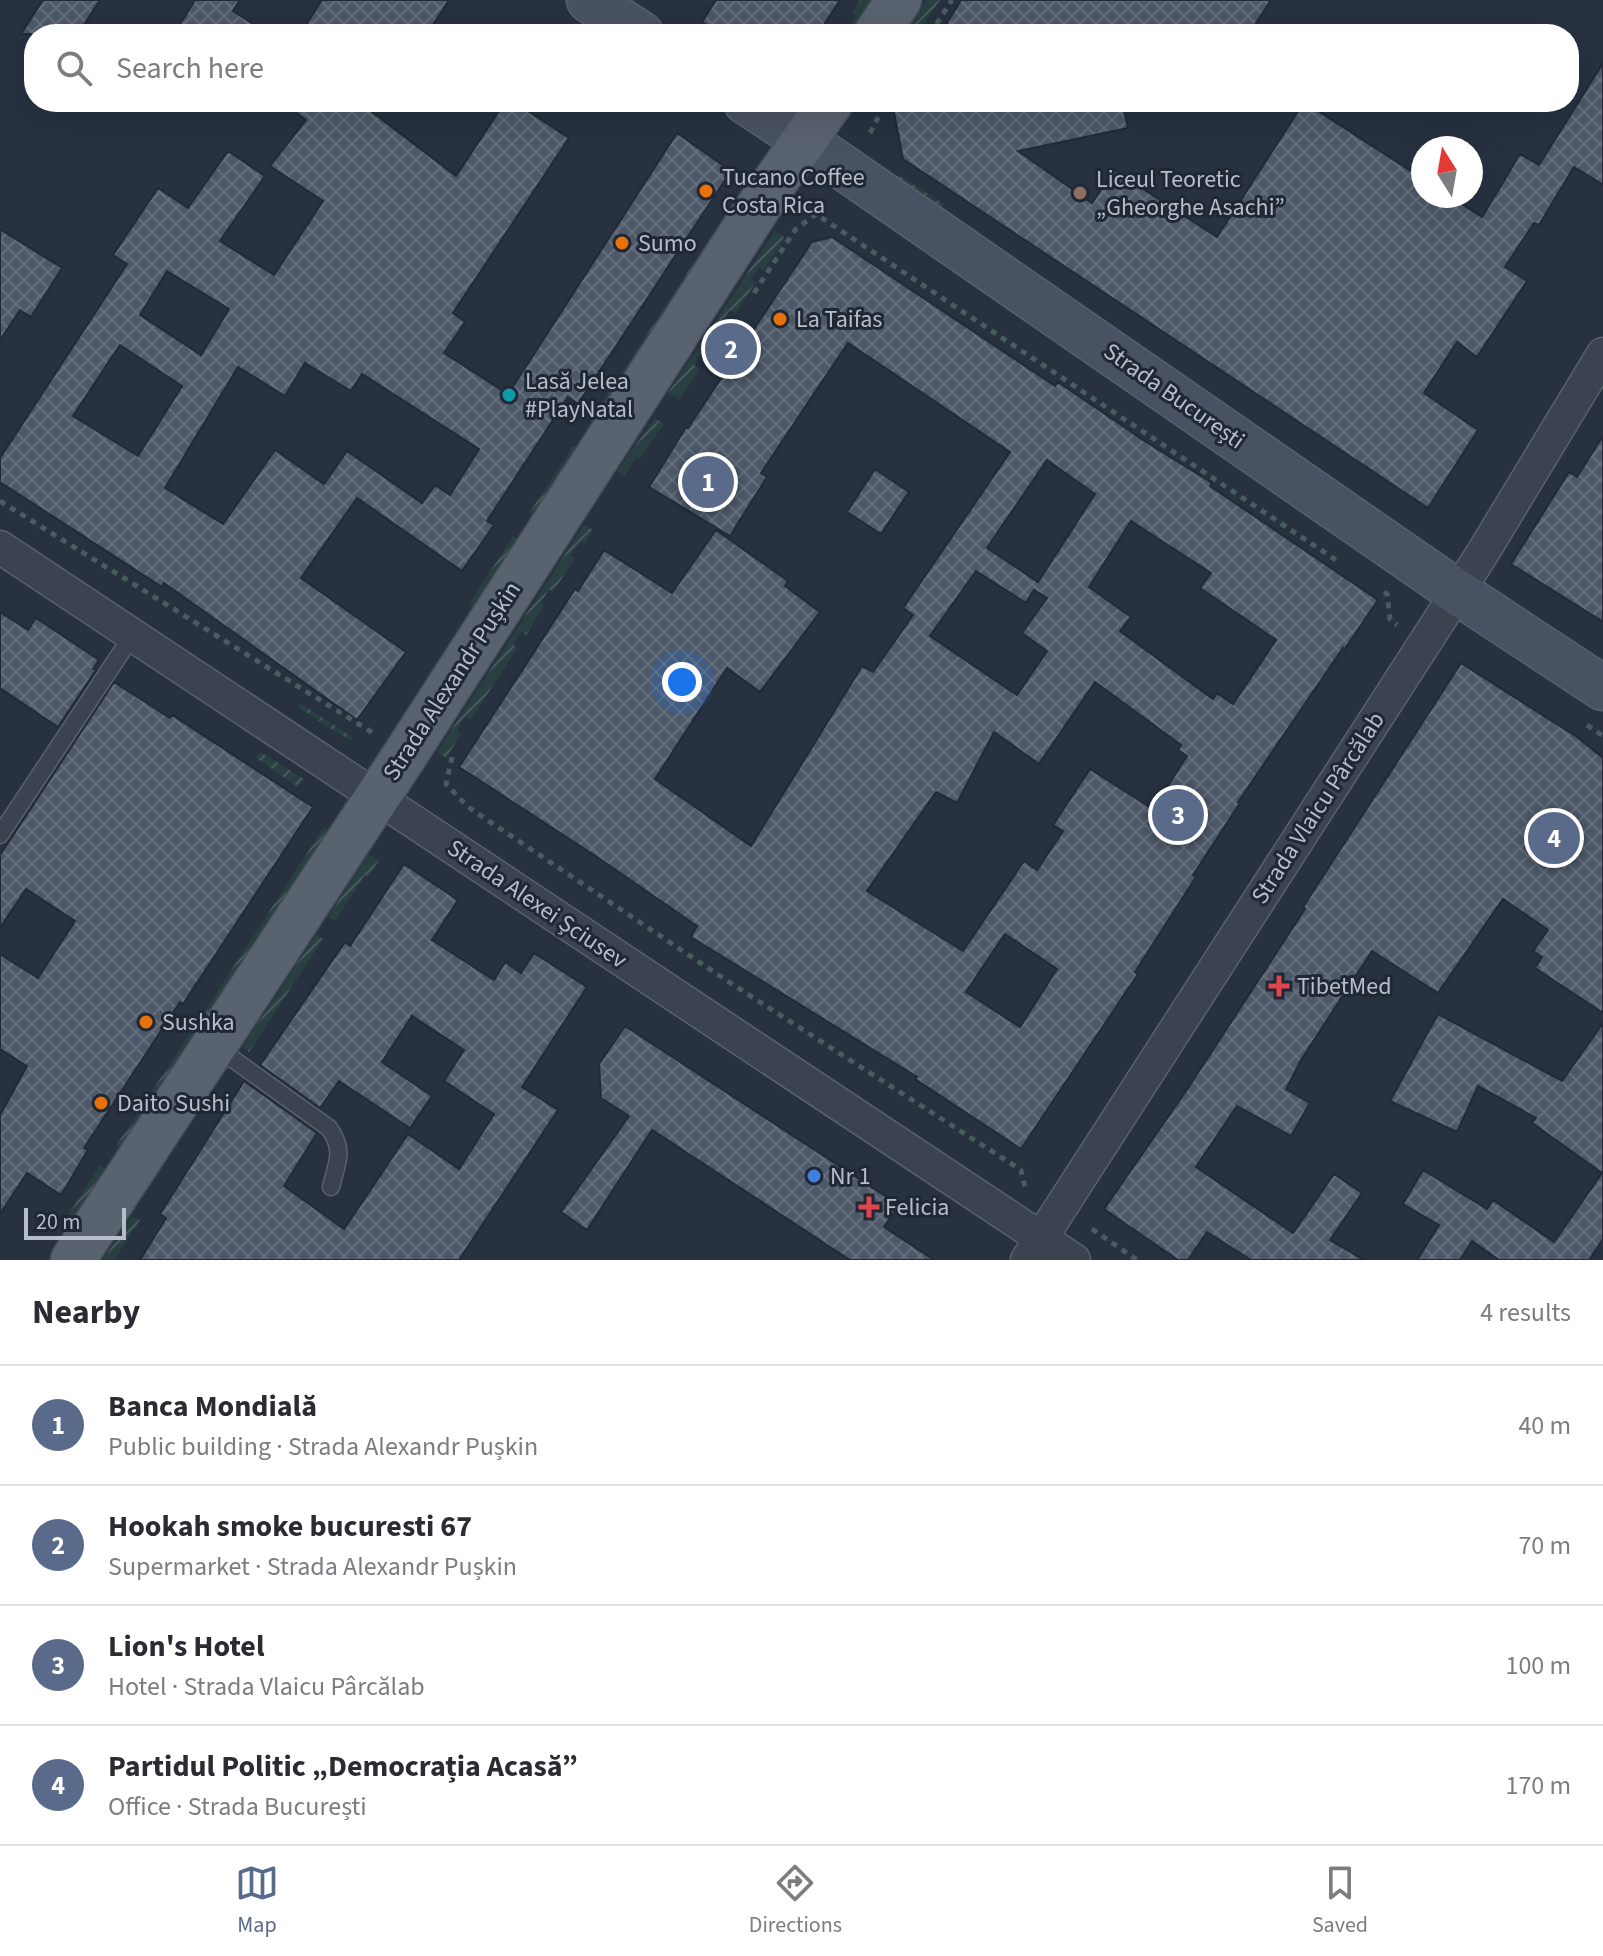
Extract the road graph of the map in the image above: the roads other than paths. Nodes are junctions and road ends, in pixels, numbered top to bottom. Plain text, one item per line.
1 (589, 0) edge
2 (899, 0) edge
3 (626, 24) edge
4 (883, 24) edge
5 (761, 112) edge
6 (824, 112) edge
7 (805, 141) junction
8 (1603, 354) edge
9 (0, 547) edge
10 (1457, 592) junction
11 (132, 636) junction
12 (1591, 704) edge
13 (375, 797) junction
14 (0, 835) edge
15 (214, 1046) junction
16 (331, 1187) dead end
17 (1034, 1249) edge
18 (73, 1260) edge
19 (1074, 1260) edge

1 - 3 main road
2 - 4 main road
5 - 7 main road, Strada București
6 - 7 main road, Strada Alexandr Pușkin
7 - 10 main road, Strada București
7 - 13 main road, Strada Alexandr Pușkin
8 - 10 street, Strada Vlaicu Pârcălab
9 - 11 street, Strada Alexei Șciusev
10 - 12 main road, Strada București
10 - 17 street, Strada Vlaicu Pârcălab
11 - 13 street, Strada Alexei Șciusev
11 - 14 lane
13 - 15 main road, Strada Alexandr Pușkin
13 - 17 street, Strada Alexei Șciusev
15 - 16 lane
15 - 18 main road, Strada Alexandr Pușkin
17 - 19 street, Strada Alexei Șciusev

